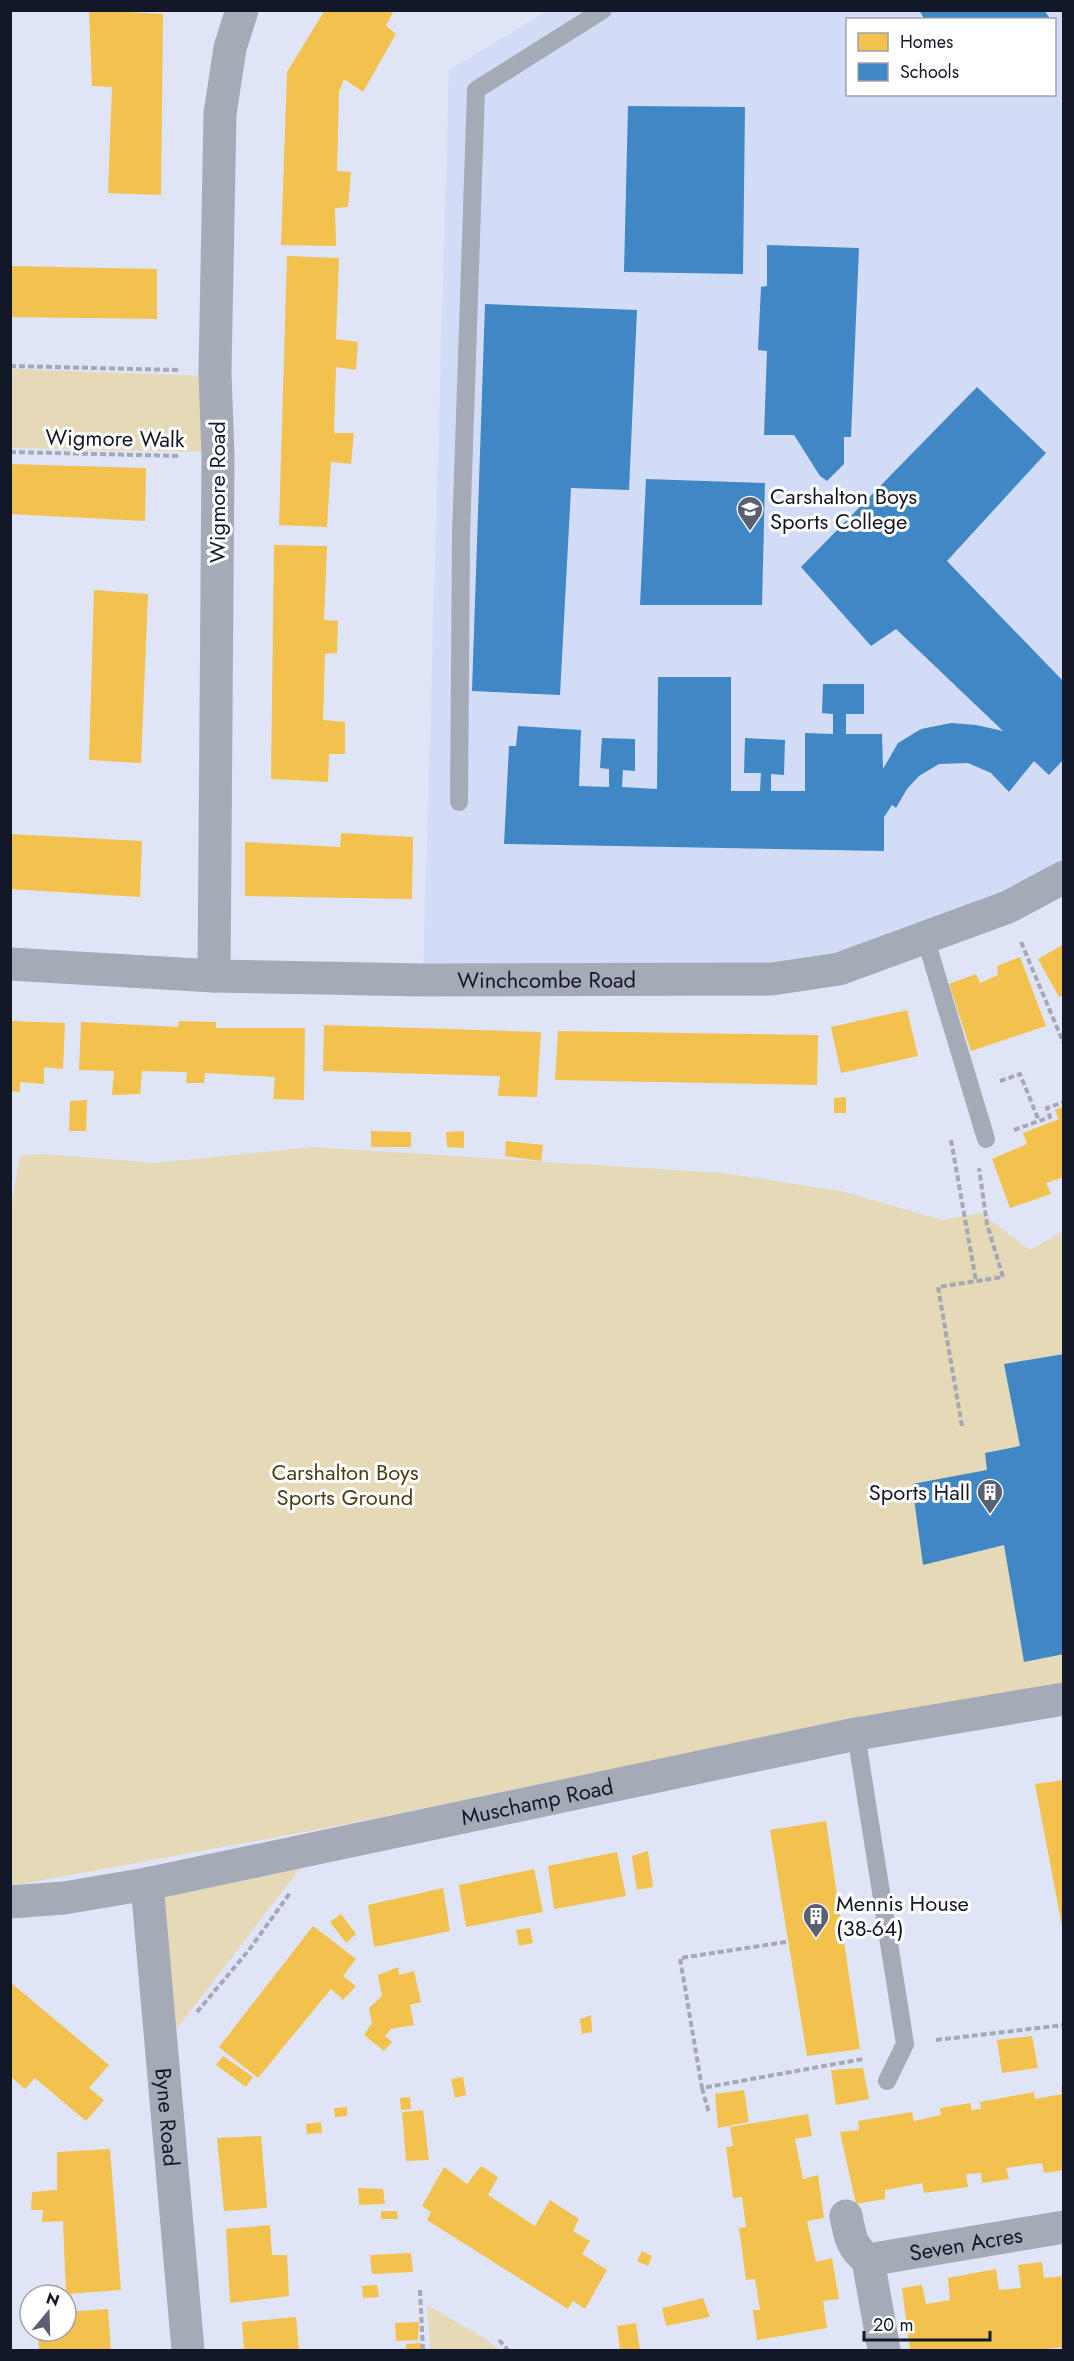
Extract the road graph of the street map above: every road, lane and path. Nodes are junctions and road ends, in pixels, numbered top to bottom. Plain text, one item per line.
1 (242, 10) edge
2 (603, 10) edge
3 (10, 366) edge
4 (215, 372) junction
5 (10, 452) edge
6 (218, 457) junction
7 (459, 802) dead end
8 (1064, 877) edge
9 (1008, 907) junction
10 (925, 936) junction
11 (10, 964) edge
12 (214, 975) junction
13 (1064, 1044) edge
14 (972, 1091) junction
15 (1064, 1102) edge
16 (1039, 1121) junction
17 (986, 1139) junction
18 (962, 1425) dead end
19 (1064, 1699) edge
20 (856, 1734) junction
21 (324, 1846) junction
22 (147, 1884) junction
23 (10, 1902) edge
24 (786, 1942) dead end
25 (1064, 2025) edge
26 (905, 2044) junction
27 (162, 2054) junction
28 (887, 2081) dead end
29 (702, 2088) junction
30 (709, 2113) dead end
31 (846, 2216) dead end
32 (1064, 2228) edge
33 (868, 2260) junction
34 (420, 2290) dead end
35 (499, 2340) dead end
36 (189, 2350) edge
37 (423, 2350) edge
38 (508, 2350) edge
39 (884, 2350) edge

1 - 4 street, Wigmore Road
2 - 7 lane
3 - 4 path
4 - 6 street, Wigmore Road
5 - 6 path, Wigmore Walk
6 - 12 street, Wigmore Road
8 - 9 street, Winchcombe Road
9 - 10 street, Winchcombe Road
9 - 13 path
10 - 12 street, Winchcombe Road
10 - 14 lane
11 - 12 street, Winchcombe Road
14 - 16 path
14 - 17 lane
15 - 16 path
16 - 17 path
17 - 18 path
19 - 20 street, Muschamp Road
20 - 21 street, Muschamp Road
20 - 26 lane
21 - 22 street, Muschamp Road
21 - 27 path
22 - 23 street, Muschamp Road
22 - 27 street, Byne Road
24 - 29 path
25 - 26 path
26 - 28 lane
26 - 29 path
27 - 36 street, Byne Road
29 - 30 path
31 - 33 street
32 - 33 street, Seven Acres
33 - 39 street
34 - 37 path
35 - 38 path

